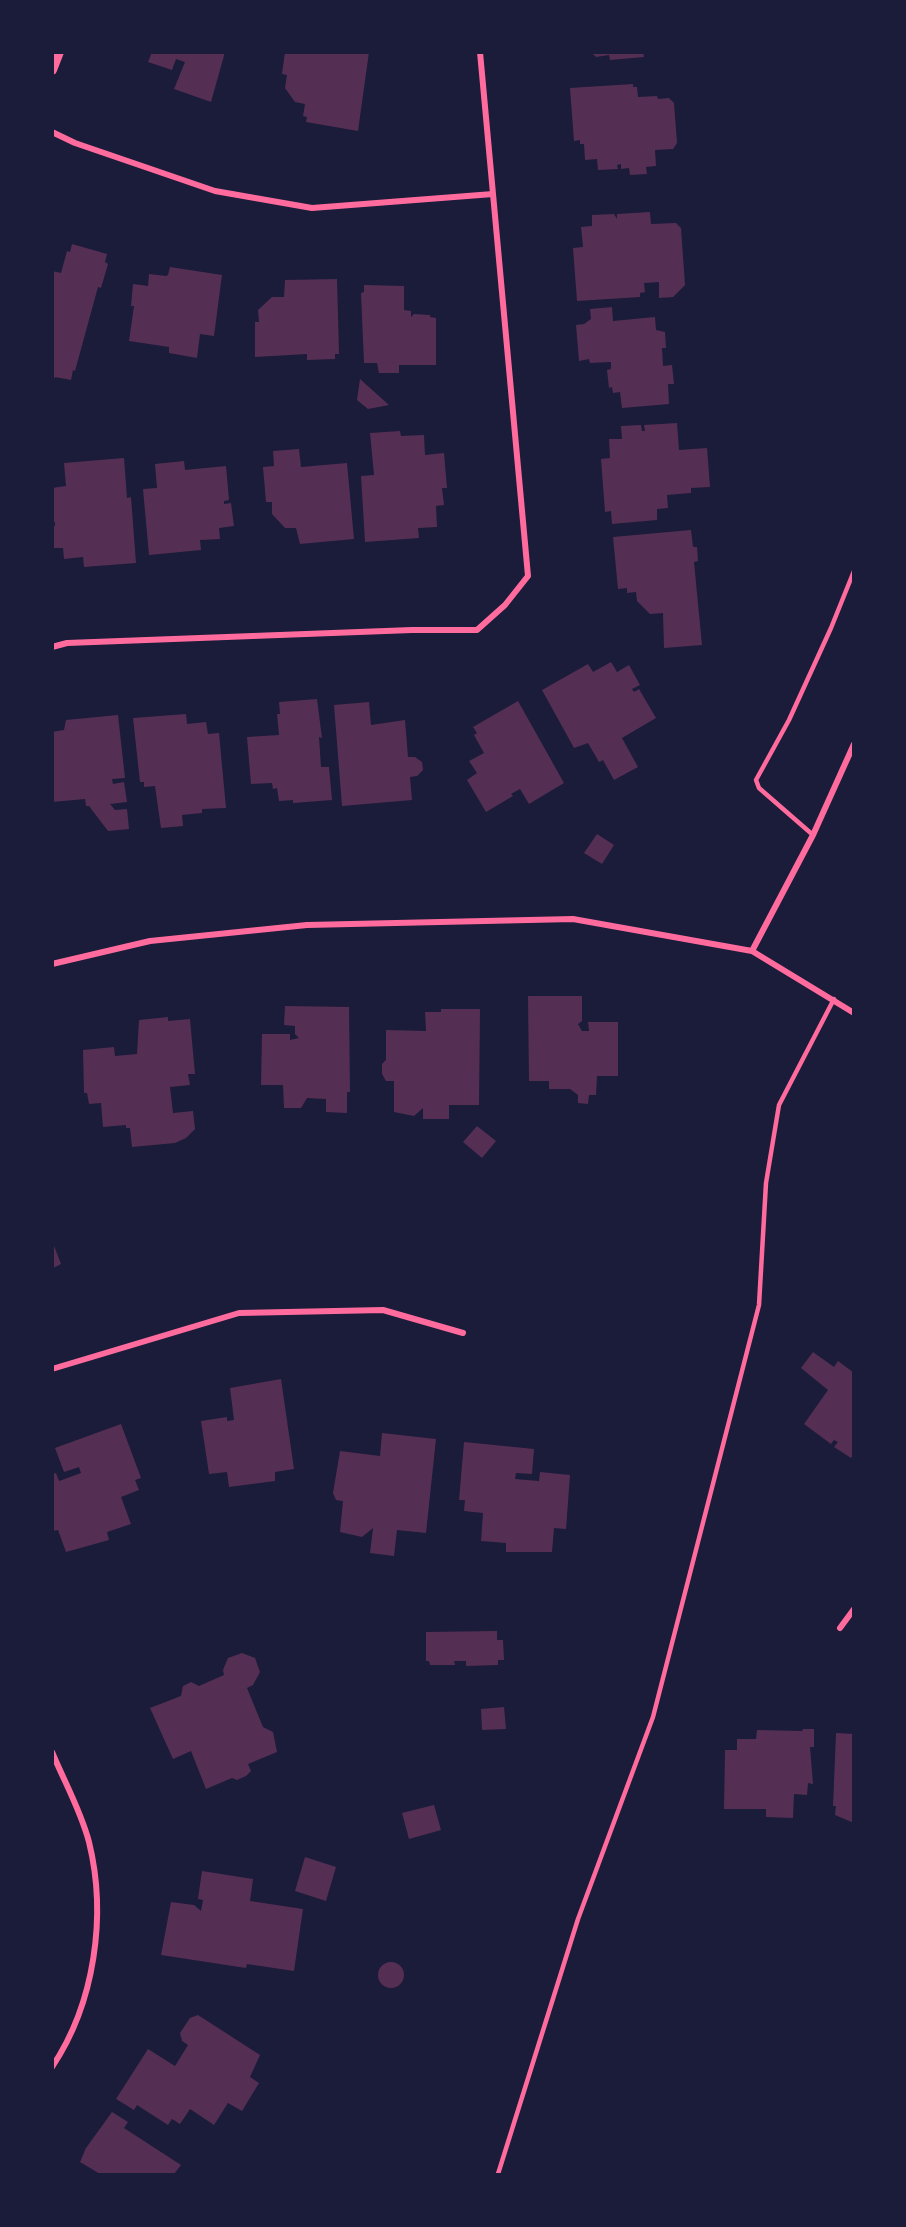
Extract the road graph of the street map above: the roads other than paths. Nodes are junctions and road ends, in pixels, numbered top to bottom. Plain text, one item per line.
1 (59, 52) edge
2 (480, 52) edge
3 (52, 70) edge
4 (52, 132) edge
5 (493, 194) junction
6 (854, 572) edge
7 (52, 647) edge
8 (854, 744) edge
9 (813, 835) junction
10 (752, 951) junction
11 (52, 964) edge
12 (834, 999) junction
13 (854, 1013) edge
14 (464, 1333) dead end
15 (52, 1370) edge
16 (854, 1609) edge
17 (840, 1628) dead end
18 (52, 1752) edge
19 (52, 2067) edge
20 (498, 2175) edge

1 - 3 street
2 - 5 street
4 - 5 street
5 - 7 street
6 - 9 lane
8 - 9 street
9 - 10 street
10 - 11 street
10 - 12 street
12 - 13 street
12 - 20 lane
14 - 15 street
16 - 17 street
18 - 19 street

